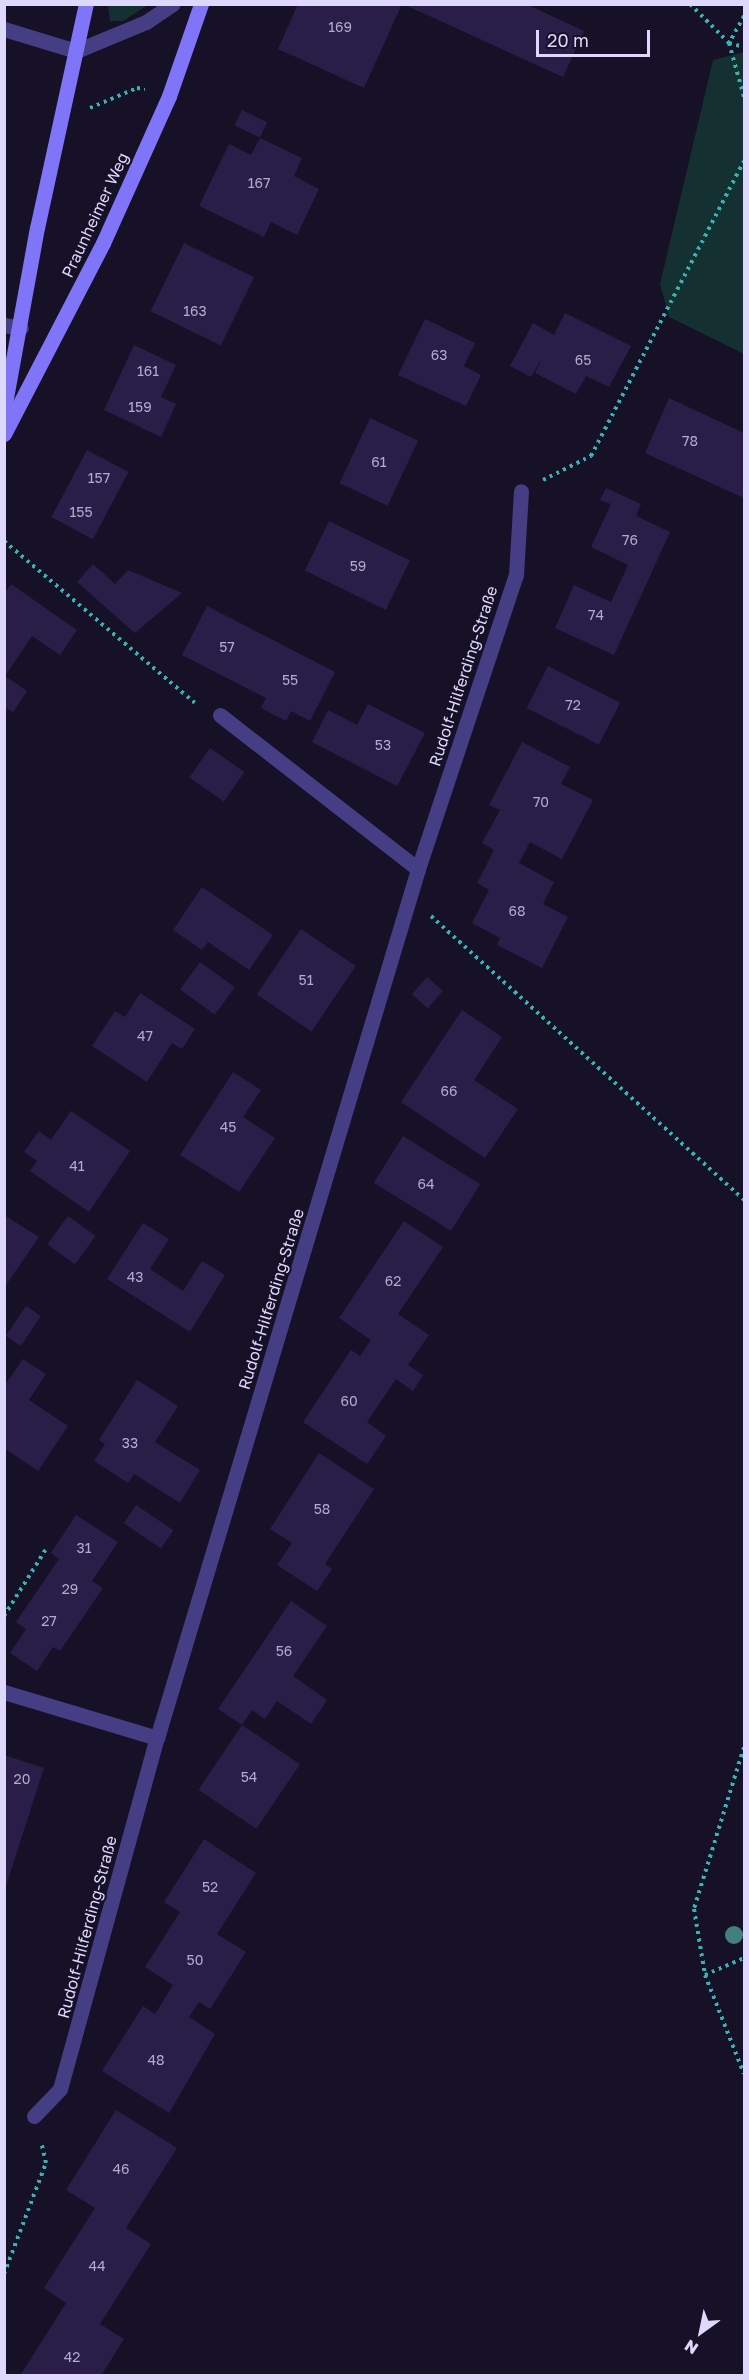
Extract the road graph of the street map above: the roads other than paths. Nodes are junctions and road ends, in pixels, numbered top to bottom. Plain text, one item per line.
1 (86, 4) edge
2 (173, 4) edge
3 (201, 4) edge
4 (4, 29) edge
5 (76, 51) junction
6 (4, 326) edge
7 (21, 328) junction
8 (4, 409) edge
9 (4, 434) edge
10 (521, 490) road end
11 (220, 715) road end
12 (418, 869) junction
13 (4, 1692) edge
14 (157, 1738) junction
15 (34, 2116) road end

1 - 5 main road
2 - 5 street
3 - 9 main road, Praunheimer Weg
4 - 5 street
5 - 7 main road
6 - 7 street
7 - 8 main road
10 - 12 street, Rudolf-Hilferding-Straße
11 - 12 street
12 - 14 street, Rudolf-Hilferding-Straße
13 - 14 street
14 - 15 street, Rudolf-Hilferding-Straße

